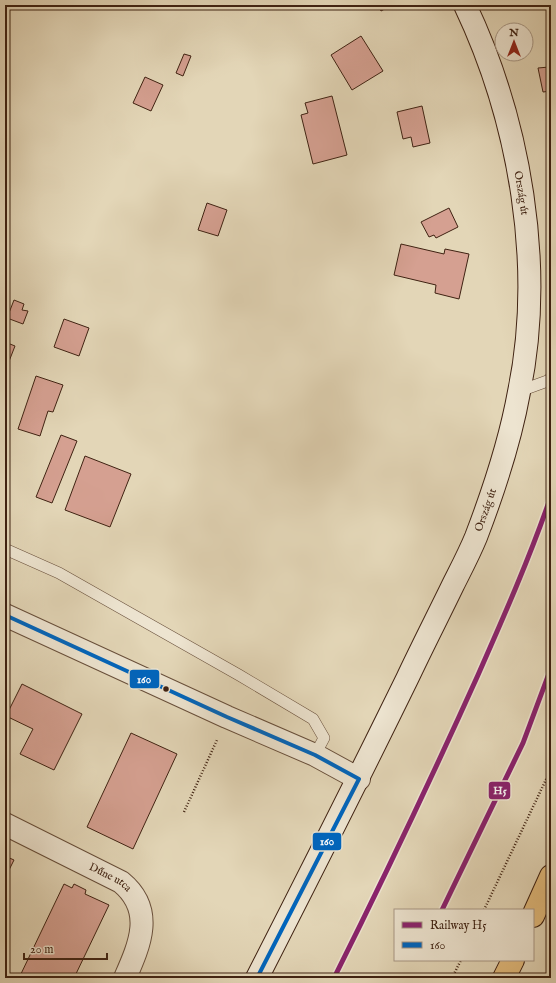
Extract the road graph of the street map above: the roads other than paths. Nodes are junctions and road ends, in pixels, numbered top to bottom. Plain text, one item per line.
1 (465, 5) edge
2 (551, 377) edge
3 (520, 391) junction
4 (5, 550) edge
5 (5, 615) edge
6 (315, 755) junction
7 (359, 779) junction
8 (5, 824) edge
9 (551, 876) edge
10 (534, 914) edge
11 (512, 961) edge
12 (125, 978) edge
13 (257, 978) edge
14 (504, 978) edge

1 - 3 main road, Ország út
2 - 3 lane
3 - 7 main road, Ország út
4 - 6 lane
5 - 6 main road
6 - 7 main road
7 - 13 main road, Ország út
8 - 12 main road, Dűne utca
9 - 10 main road
11 - 14 main road

